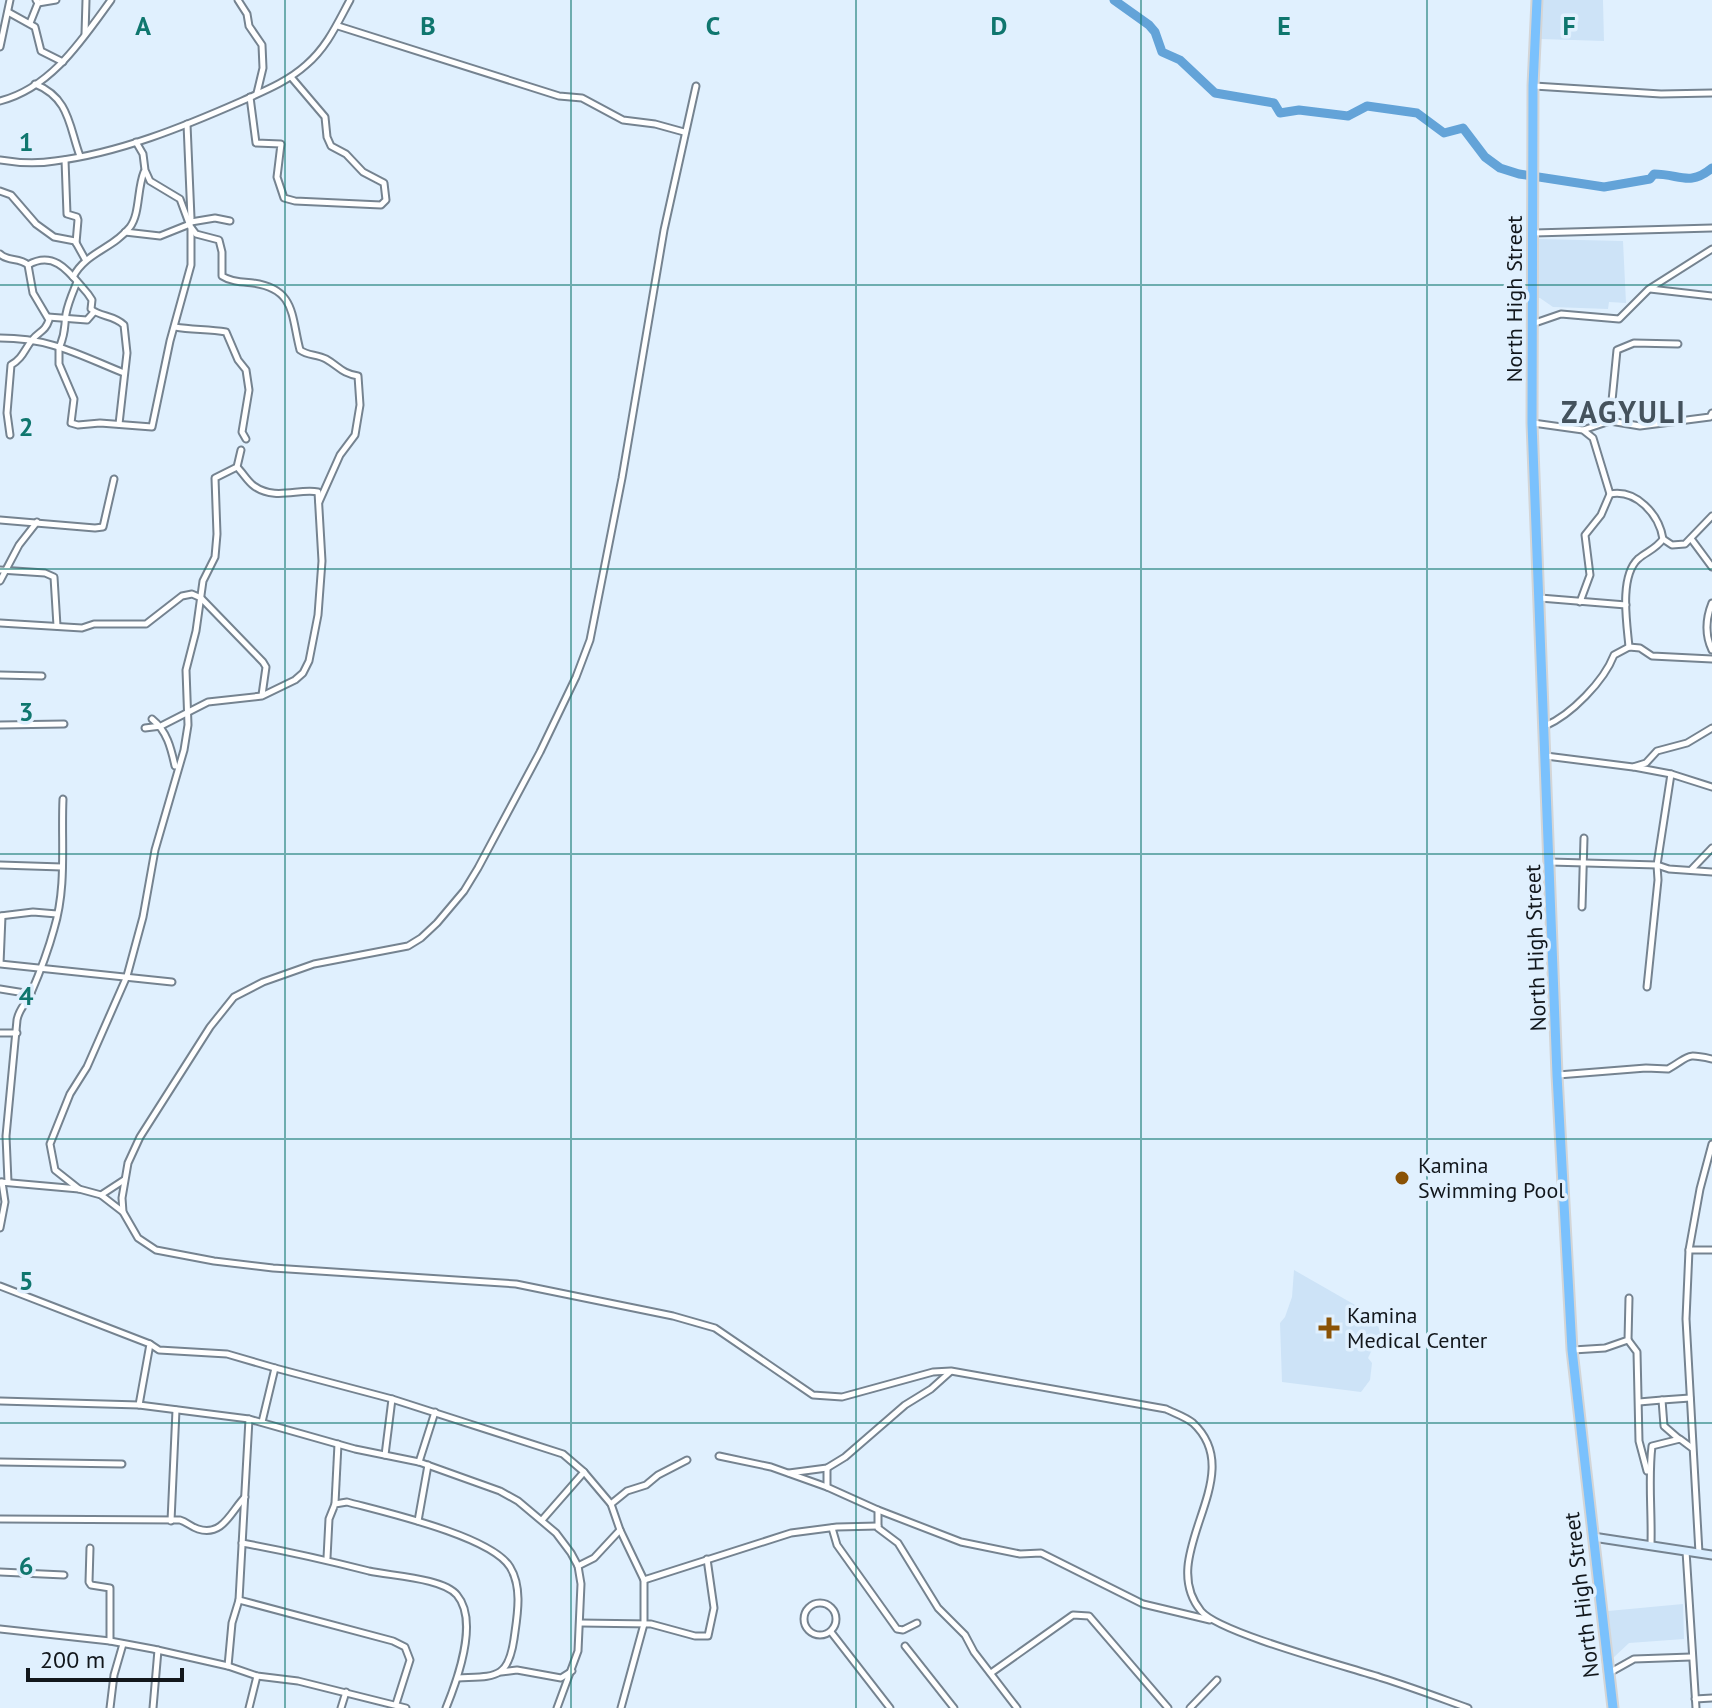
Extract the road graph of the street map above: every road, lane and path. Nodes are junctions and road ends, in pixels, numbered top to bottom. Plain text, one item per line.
1 (10, 0) edge
2 (56, 0) edge
3 (86, 0) edge
4 (111, 0) edge
5 (238, 0) edge
6 (350, 0) edge
7 (1537, 0) edge
8 (37, 2) edge
9 (8, 12) junction
10 (30, 23) junction
11 (338, 26) junction
12 (85, 35) junction
13 (0, 47) edge
14 (63, 62) junction
15 (291, 77) junction
16 (35, 84) junction
17 (696, 86) dead end
18 (1533, 86) junction
19 (1712, 93) edge
20 (257, 94) junction
21 (250, 97) junction
22 (0, 101) edge
23 (187, 124) junction
24 (684, 132) junction
25 (136, 142) junction
26 (80, 156) junction
27 (0, 160) edge
28 (65, 160) junction
29 (145, 170) junction
30 (0, 191) edge
31 (230, 221) dead end
32 (191, 225) junction
33 (1712, 228) edge
34 (125, 232) junction
35 (1533, 233) junction
36 (76, 243) junction
37 (1712, 249) edge
38 (0, 254) edge
39 (85, 259) junction
40 (28, 265) junction
41 (75, 279) junction
42 (1649, 289) junction
43 (1712, 296) edge
44 (94, 312) junction
45 (48, 317) junction
46 (65, 317) junction
47 (1531, 324) junction
48 (175, 327) junction
49 (0, 338) edge
50 (32, 340) junction
51 (1678, 344) dead end
52 (60, 346) junction
53 (124, 373) junction
54 (1712, 413) edge
55 (1610, 421) junction
56 (1532, 423) junction
57 (119, 425) junction
58 (1583, 430) junction
59 (10, 435) dead end
60 (246, 439) dead end
61 (241, 450) dead end
62 (237, 467) junction
63 (114, 479) dead end
64 (1610, 494) junction
65 (319, 502) junction
66 (1712, 516) edge
67 (0, 520) edge
68 (37, 522) junction
69 (1663, 539) junction
70 (1692, 540) junction
71 (1712, 567) edge
72 (3, 570) edge
73 (0, 581) edge
74 (201, 598) junction
75 (1539, 598) junction
76 (1580, 602) junction
77 (1712, 603) edge
78 (1626, 605) junction
79 (0, 623) edge
80 (57, 626) junction
81 (1629, 647) junction
82 (1712, 650) edge
83 (1712, 659) edge
84 (0, 675) edge
85 (42, 676) dead end
86 (262, 696) junction
87 (188, 715) junction
88 (152, 719) dead end
89 (64, 724) dead end
90 (0, 725) edge
91 (161, 726) junction
92 (1544, 726) junction
93 (145, 728) dead end
94 (1712, 728) edge
95 (1545, 755) junction
96 (1633, 767) junction
97 (176, 770) junction
98 (1671, 774) junction
99 (1712, 787) edge
100 (63, 799) dead end
101 (1584, 838) dead end
102 (1712, 848) edge
103 (1550, 862) junction
104 (1583, 862) junction
105 (0, 865) edge
106 (1657, 865) junction
107 (62, 867) junction
108 (1690, 870) junction
109 (1712, 872) edge
110 (1582, 907) dead end
111 (57, 914) junction
112 (1, 916) edge
113 (42, 966) junction
114 (127, 976) junction
115 (172, 982) dead end
116 (1647, 987) dead end
117 (0, 989) edge
118 (31, 994) junction
119 (0, 1033) edge
120 (17, 1033) junction
121 (1712, 1059) edge
122 (1557, 1075) junction
123 (1712, 1144) edge
124 (55, 1170) junction
125 (125, 1179) junction
126 (3, 1182) edge
127 (48, 1185) junction
128 (79, 1189) junction
129 (101, 1195) junction
130 (123, 1212) junction
131 (1, 1219) edge
132 (0, 1228) edge
133 (1689, 1250) junction
134 (1712, 1250) edge
135 (0, 1286) edge
136 (1629, 1298) dead end
137 (1628, 1340) junction
138 (150, 1344) junction
139 (1572, 1350) junction
140 (275, 1368) junction
141 (951, 1371) junction
142 (1690, 1398) junction
143 (392, 1399) junction
144 (1662, 1400) junction
145 (0, 1401) edge
146 (1639, 1402) junction
147 (139, 1405) junction
148 (176, 1410) junction
149 (435, 1412) junction
150 (249, 1419) junction
151 (262, 1422) junction
152 (1680, 1439) junction
153 (338, 1444) junction
154 (1692, 1448) junction
155 (385, 1455) junction
156 (719, 1456) dead end
157 (687, 1460) dead end
158 (0, 1462) edge
159 (419, 1462) junction
160 (122, 1464) dead end
161 (428, 1465) junction
162 (827, 1468) junction
163 (584, 1472) junction
164 (789, 1473) junction
165 (1648, 1476) junction
166 (827, 1487) junction
167 (245, 1497) junction
168 (335, 1504) junction
169 (611, 1504) junction
170 (878, 1510) junction
171 (0, 1519) edge
172 (542, 1520) junction
173 (170, 1521) junction
174 (418, 1521) junction
175 (878, 1526) junction
176 (832, 1528) junction
177 (620, 1530) junction
178 (1593, 1537) junction
179 (242, 1543) junction
180 (1651, 1544) junction
181 (90, 1548) dead end
182 (1686, 1551) junction
183 (1699, 1553) junction
184 (1712, 1555) edge
185 (327, 1558) junction
186 (707, 1559) junction
187 (578, 1566) junction
188 (0, 1572) edge
189 (64, 1575) dead end
190 (644, 1580) junction
191 (239, 1600) junction
192 (1210, 1621) junction
193 (580, 1623) junction
194 (917, 1623) dead end
195 (644, 1624) junction
196 (0, 1629) edge
197 (831, 1632) junction
198 (110, 1641) junction
199 (123, 1644) junction
200 (905, 1646) dead end
201 (158, 1650) junction
202 (1691, 1657) junction
203 (228, 1666) junction
204 (572, 1670) junction
205 (500, 1673) junction
206 (991, 1673) junction
207 (1609, 1674) junction
208 (257, 1676) junction
209 (458, 1678) junction
210 (1217, 1680) dead end
211 (346, 1692) junction
212 (1712, 1698) edge
213 (1695, 1699) junction
214 (396, 1704) junction
215 (110, 1708) edge
216 (153, 1708) edge
217 (249, 1708) edge
218 (341, 1708) edge
219 (406, 1708) edge
220 (446, 1708) edge
221 (557, 1708) edge
222 (621, 1708) edge
223 (890, 1708) edge
224 (954, 1708) edge
225 (1017, 1708) edge
226 (1168, 1708) edge
227 (1190, 1708) edge
228 (1468, 1708) edge
229 (1613, 1708) edge
230 (1696, 1708) edge

1 - 9 street
2 - 8 street
3 - 12 street
4 - 12 street
5 - 20 street
6 - 11 street
7 - 18 highway, North High Street
8 - 10 street
9 - 10 street
9 - 13 street
10 - 14 street
11 - 15 street
11 - 24 street
12 - 14 street
14 - 16 street
15 - 20 street
15 - 21 street
16 - 22 street
16 - 26 street
17 - 24 street
18 - 19 street
18 - 35 highway, North High Street
20 - 21 street
21 - 23 street
23 - 25 street
23 - 32 street
24 - 125 street
25 - 26 street
25 - 29 street
26 - 28 street
27 - 28 street
28 - 36 street
29 - 32 street
29 - 34 street
30 - 36 street
31 - 32 street
32 - 34 street
32 - 48 street
32 - 65 street
33 - 35 street
34 - 39 street
35 - 47 highway, North High Street
36 - 39 street
37 - 42 street
38 - 40 street
39 - 41 street
40 - 41 street
40 - 45 street
41 - 44 street
41 - 46 street
42 - 43 street
42 - 47 street
44 - 46 street
44 - 53 street
45 - 46 street
45 - 50 street
46 - 52 street
47 - 56 highway, North High Street
48 - 57 street
48 - 60 street
49 - 50 street
50 - 52 street
50 - 59 street
51 - 55 street
52 - 53 street
52 - 57 street
53 - 57 street
54 - 55 street
55 - 58 street
56 - 58 street
56 - 75 highway, North High Street
58 - 64 street
61 - 62 street
62 - 65 street
62 - 74 street
63 - 68 street
64 - 69 street
64 - 76 street
65 - 86 street
66 - 70 street
67 - 68 street
68 - 72 street
69 - 70 street
69 - 78 street
70 - 71 street
72 - 73 street
72 - 80 street
74 - 80 street
74 - 86 street
74 - 87 street
75 - 76 street
75 - 92 highway, North High Street
76 - 78 street
77 - 82 street
78 - 81 street
79 - 80 street
81 - 83 street
81 - 92 street
84 - 85 street
86 - 87 street
87 - 91 street
87 - 97 street
88 - 91 street
89 - 90 street
91 - 93 street
91 - 97 street
92 - 95 highway, North High Street
94 - 96 street
95 - 96 street
95 - 103 highway, North High Street
96 - 98 street
97 - 114 street
98 - 99 street
98 - 106 street
100 - 107 street
101 - 104 street
102 - 108 street
103 - 104 street
103 - 122 highway, North High Street
104 - 106 street
104 - 110 street
105 - 107 street
106 - 108 street
106 - 116 street
107 - 111 street
108 - 109 street
111 - 112 street
111 - 113 street
112 - 113 street
113 - 114 street
113 - 118 street
114 - 115 street
114 - 124 street
117 - 118 street
118 - 120 street
119 - 120 street
120 - 126 street
121 - 122 street
122 - 139 highway, North High Street
123 - 133 street
124 - 127 street
124 - 128 street
125 - 129 street
125 - 130 street
126 - 127 street
126 - 131 street
127 - 128 street
128 - 129 street
129 - 130 street
130 - 141 street
131 - 132 street
133 - 134 street
133 - 142 street
135 - 138 street
136 - 137 street
137 - 139 street
137 - 146 street
138 - 140 street
138 - 147 street
139 - 178 highway, North High Street
140 - 143 street
140 - 151 street
141 - 162 street
141 - 192 street
142 - 144 street
142 - 154 street
143 - 149 street
143 - 155 street
144 - 146 street
144 - 152 street
145 - 147 street
146 - 165 street
147 - 148 street
148 - 150 street
148 - 173 street
149 - 159 street
149 - 163 street
150 - 151 street
150 - 167 street
151 - 153 street
152 - 154 street
152 - 165 street
153 - 155 street
153 - 168 street
154 - 183 street
155 - 159 street
156 - 164 street
157 - 169 street
158 - 160 street
159 - 161 street
161 - 172 street
161 - 174 street
162 - 164 street
162 - 166 street
163 - 169 street
163 - 172 street
164 - 166 street
165 - 180 street
166 - 170 street
167 - 173 street
167 - 179 street
168 - 174 street
168 - 185 street
169 - 177 street
170 - 175 street
170 - 192 street
171 - 173 street
172 - 187 street
174 - 205 street
175 - 176 street
175 - 206 street
176 - 186 street
176 - 194 street
177 - 187 street
177 - 190 street
178 - 180 main road
178 - 207 highway, North High Street
179 - 185 street
179 - 191 street
180 - 182 main road
181 - 198 street
182 - 183 main road
182 - 202 street
183 - 184 main road
185 - 209 street
186 - 190 street
186 - 195 street
187 - 193 street
188 - 189 street
190 - 195 street
191 - 203 street
191 - 214 street
192 - 228 street
193 - 195 street
193 - 204 street
195 - 222 street
196 - 198 street
197 - 197 street
197 - 223 street
198 - 199 street
199 - 201 street
199 - 215 street
200 - 224 street
201 - 203 street
201 - 216 street
202 - 207 street
202 - 213 street
203 - 208 street
204 - 205 street
204 - 221 street
205 - 209 street
206 - 225 street
206 - 226 street
207 - 229 highway, North High Street
208 - 211 street
208 - 217 street
209 - 220 street
210 - 227 street
211 - 214 street
211 - 218 street
212 - 213 street
213 - 230 street
214 - 219 street

